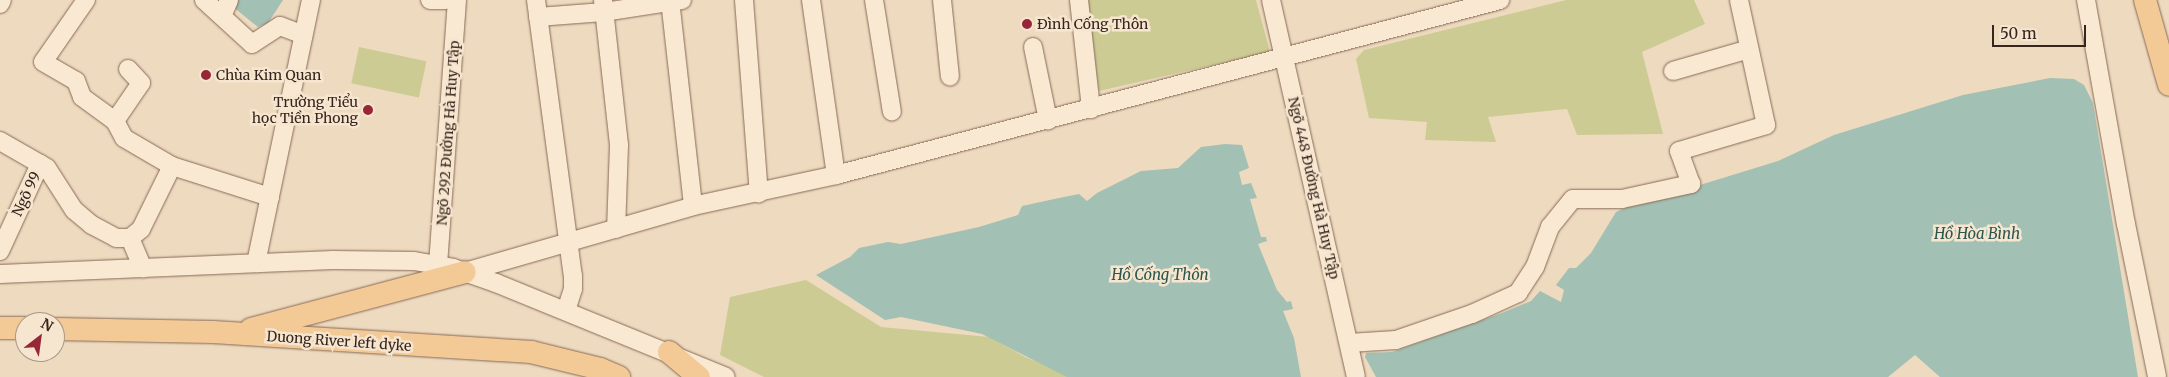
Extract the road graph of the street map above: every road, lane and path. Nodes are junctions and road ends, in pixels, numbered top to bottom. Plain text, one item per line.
1 (2, 0) edge
2 (86, 0) edge
3 (204, 0) edge
4 (229, 0) edge
5 (311, 0) edge
6 (430, 0) edge
7 (446, 0) edge
8 (457, 0) edge
9 (674, 0) edge
10 (744, 0) edge
11 (811, 0) edge
12 (874, 0) edge
13 (942, 0) edge
14 (1079, 0) edge
15 (1270, 0) edge
16 (1500, 0) edge
17 (1739, 0) edge
18 (2086, 0) edge
19 (2144, 0) edge
20 (0, 4) edge
21 (604, 6) edge
22 (537, 8) edge
23 (222, 16) junction
24 (303, 36) junction
25 (1033, 47) dead end
26 (1749, 49) junction
27 (1285, 58) junction
28 (128, 70) dead end
29 (1673, 71) dead end
30 (950, 77) dead end
31 (2169, 84) edge
32 (1091, 109) junction
33 (892, 112) dead end
34 (1048, 120) junction
35 (115, 121) junction
36 (0, 141) edge
37 (40, 164) junction
38 (172, 166) junction
39 (836, 175) junction
40 (760, 193) junction
41 (270, 197) junction
42 (693, 206) junction
43 (616, 229) junction
44 (130, 238) junction
45 (566, 242) junction
46 (0, 251) edge
47 (256, 263) junction
48 (438, 265) junction
49 (143, 268) junction
50 (465, 272) junction
51 (0, 274) edge
52 (566, 311) junction
53 (0, 328) edge
54 (15, 328) edge
55 (65, 329) edge
56 (233, 334) junction
57 (1349, 343) junction
58 (669, 352) junction
59 (618, 377) edge
60 (699, 377) edge
61 (726, 377) edge
62 (1356, 377) edge
63 (2157, 377) edge

1 - 20 street
2 - 35 street
3 - 23 street
4 - 23 street
5 - 24 street
6 - 7 street
8 - 48 street, Ngõ 292 Đường Hà Huy Tập
9 - 21 street
9 - 42 street
10 - 40 street
11 - 39 street
12 - 33 street
13 - 30 street
14 - 32 street
15 - 27 street, Ngõ 448 Đường Hà Huy Tập
16 - 27 street
17 - 26 street
18 - 63 street
19 - 31 main road
21 - 22 street
21 - 43 street
22 - 45 street
23 - 24 street
24 - 41 street
25 - 34 street
26 - 29 street
26 - 57 street
27 - 32 street
27 - 57 street, Ngõ 448 Đường Hà Huy Tập
28 - 35 street
32 - 34 street
34 - 39 street
35 - 38 street
36 - 37 street
37 - 44 street
37 - 46 street, Ngõ 99
38 - 41 street
38 - 44 street
39 - 40 street
40 - 42 street
41 - 47 street
42 - 43 street
43 - 45 street
44 - 49 street
45 - 50 street
45 - 52 street
47 - 48 street
47 - 49 street
48 - 50 street
49 - 51 street
50 - 52 street
50 - 56 main road
52 - 58 street
53 - 54 main road
55 - 56 main road, Duong River left dyke
56 - 59 main road, Duong River left dyke
57 - 62 street, Ngõ 448 Đường Hà Huy Tập
58 - 60 main road
58 - 61 street

